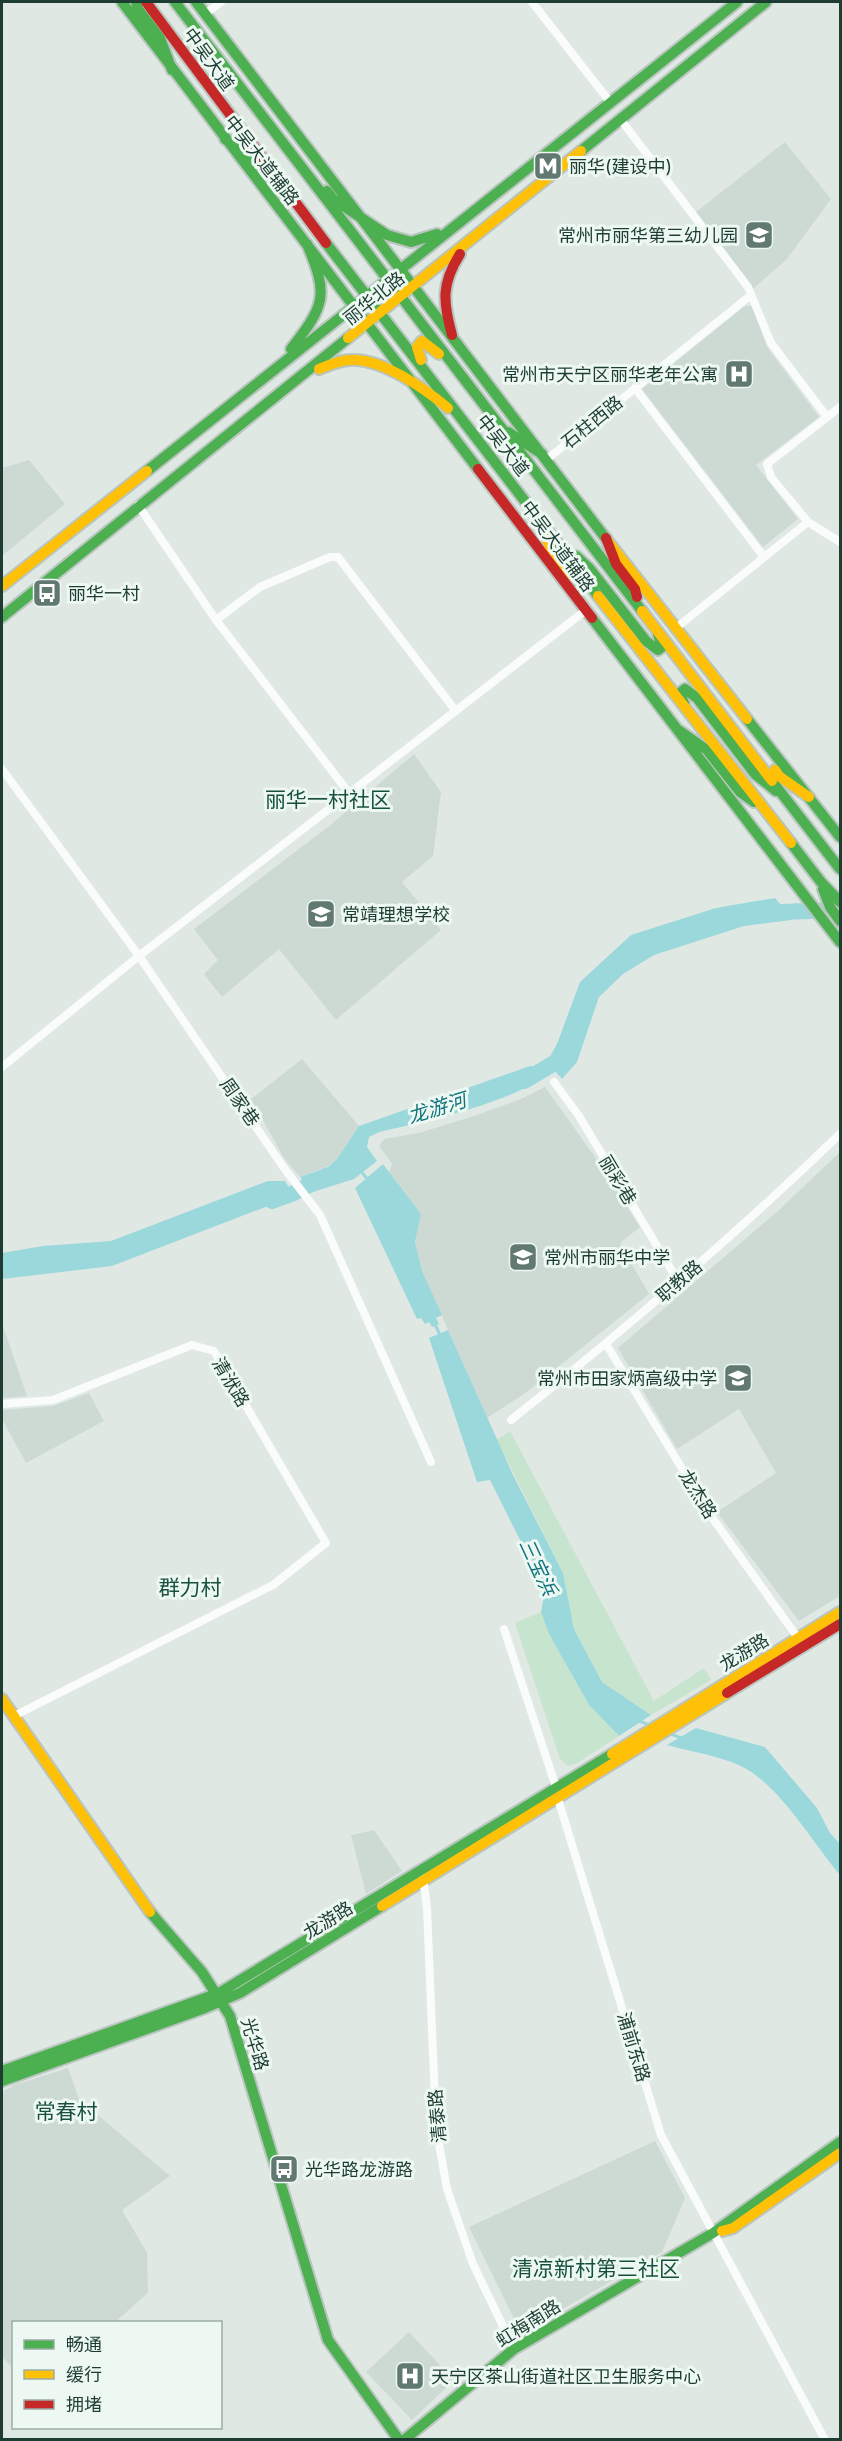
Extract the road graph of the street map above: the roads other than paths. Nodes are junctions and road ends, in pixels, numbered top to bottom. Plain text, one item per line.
1 (122, 2) edge
2 (136, 2) edge
3 (146, 2) edge
4 (175, 2) edge
5 (196, 2) edge
6 (222, 2) edge
7 (532, 2) edge
8 (737, 2) edge
9 (766, 2) edge
10 (205, 14) junction
11 (172, 70) junction
12 (609, 102) junction
13 (621, 120) junction
14 (225, 139) junction
15 (285, 147) junction
16 (273, 172) junction
17 (360, 217) junction
18 (339, 218) junction
19 (446, 230) junction
20 (321, 232) junction
21 (307, 244) junction
22 (465, 246) junction
23 (400, 268) junction
24 (386, 279) junction
25 (414, 287) junction
26 (367, 294) junction
27 (751, 295) junction
28 (401, 298) junction
29 (353, 305) junction
30 (381, 313) junction
31 (368, 324) junction
32 (452, 335) junction
33 (450, 362) junction
34 (281, 363) junction
35 (427, 374) junction
36 (299, 379) junction
37 (412, 382) junction
38 (635, 388) junction
39 (840, 407) edge
40 (827, 417) junction
41 (463, 420) junction
42 (498, 425) junction
43 (544, 457) junction
44 (138, 505) junction
45 (536, 514) junction
46 (808, 522) junction
47 (551, 533) junction
48 (606, 537) junction
49 (840, 542) edge
50 (764, 557) junction
51 (565, 582) junction
52 (2, 586) edge
53 (586, 610) junction
54 (642, 612) junction
55 (2, 618) edge
56 (216, 620) junction
57 (676, 628) junction
58 (658, 632) junction
59 (686, 708) junction
60 (455, 710) junction
61 (727, 720) junction
62 (677, 729) junction
63 (2, 769) edge
64 (349, 793) junction
65 (809, 797) junction
66 (793, 805) junction
67 (766, 811) junction
68 (840, 837) edge
69 (840, 869) edge
70 (835, 905) edge
71 (840, 921) edge
72 (840, 942) edge
73 (139, 956) junction
74 (2, 1067) edge
75 (554, 1082) dead end
76 (840, 1134) edge
77 (678, 1281) junction
78 (606, 1344) junction
79 (2, 1404) edge
80 (510, 1420) dead end
81 (431, 1462) dead end
82 (840, 1612) edge
83 (840, 1624) edge
84 (504, 1629) dead end
85 (798, 1638) junction
86 (2, 1699) edge
87 (14, 1716) junction
88 (556, 1787) junction
89 (558, 1799) junction
90 (422, 1875) junction
91 (221, 1997) junction
92 (2, 2071) edge
93 (2, 2081) edge
94 (840, 2142) edge
95 (840, 2154) edge
96 (713, 2233) junction
97 (514, 2349) junction
98 (402, 2439) edge
99 (825, 2439) edge

1 - 11 main road, 中吴大道辅路
2 - 11 main road
3 - 16 main road, 中吴大道
4 - 15 main road, 中吴大道
5 - 10 main road
6 - 10 street
7 - 12 street
8 - 12 main road, 丽华北路
9 - 13 main road, 丽华北路
10 - 17 main road
11 - 14 main road, 中吴大道辅路
12 - 19 main road, 丽华北路
13 - 22 main road, 丽华北路
13 - 27 street
14 - 16 main road
14 - 21 main road, 中吴大道辅路
15 - 17 main road
15 - 18 main road, 中吴大道
16 - 20 main road, 中吴大道
17 - 19 main road
17 - 23 main road
18 - 20 main road
18 - 24 main road, 中吴大道
19 - 23 main road, 丽华北路
20 - 26 main road, 中吴大道
21 - 29 main road, 中吴大道辅路
21 - 34 main road
22 - 25 main road, 丽华北路
22 - 32 main road
23 - 24 main road, 丽华北路
23 - 25 main road
24 - 26 main road, 丽华北路
24 - 28 main road, 中吴大道
25 - 28 main road, 丽华北路
25 - 32 main road
26 - 29 main road, 丽华北路
26 - 30 main road, 中吴大道
27 - 38 street, 石柱西路
27 - 40 street
28 - 30 main road, 丽华北路
28 - 33 main road, 中吴大道
29 - 31 main road, 中吴大道辅路
29 - 34 main road, 丽华北路
30 - 31 main road, 丽华北路
30 - 35 main road, 中吴大道
31 - 36 main road, 丽华北路
31 - 37 main road, 中吴大道辅路
32 - 43 main road
33 - 35 main road
33 - 42 main road, 中吴大道
34 - 52 main road, 丽华北路
35 - 41 main road, 中吴大道
36 - 37 main road
36 - 44 main road, 丽华北路
37 - 41 main road
37 - 51 main road, 中吴大道辅路
38 - 43 street, 石柱西路
38 - 50 street
39 - 40 street
40 - 46 street
41 - 45 main road, 中吴大道
42 - 43 main road
42 - 54 main road, 中吴大道
43 - 48 main road
44 - 55 main road, 丽华北路
44 - 56 street
45 - 47 main road, 中吴大道
45 - 51 main road
46 - 49 street
46 - 50 street
47 - 58 main road
47 - 59 main road, 中吴大道
48 - 54 main road
48 - 57 main road
50 - 57 street
51 - 53 main road, 中吴大道辅路
53 - 60 street
53 - 62 main road, 中吴大道辅路
54 - 58 main road, 中吴大道
56 - 60 street
56 - 64 street
57 - 65 main road
58 - 61 main road, 中吴大道
59 - 66 main road
59 - 67 main road, 中吴大道
60 - 64 street
61 - 65 main road
61 - 66 main road, 中吴大道
62 - 67 main road
62 - 72 main road, 中吴大道辅路
63 - 73 street, 周家巷
64 - 73 street
65 - 68 main road
66 - 69 main road, 中吴大道
67 - 70 main road, 中吴大道
70 - 71 main road, 中吴大道
73 - 74 street
73 - 81 street, 周家巷
75 - 77 street, 丽彩巷
76 - 77 street, 职教路
77 - 78 street, 职教路
78 - 80 street, 职教路
78 - 85 street, 龙杰路
79 - 87 street, 清洑路
82 - 85 main road, 龙游路
83 - 89 main road, 龙游路
84 - 88 street, 浦前东路
85 - 88 main road, 龙游路
86 - 87 main road, 光华路
87 - 91 main road, 光华路
88 - 89 street, 浦前东路
88 - 90 main road, 龙游路
89 - 90 main road, 龙游路
89 - 96 street, 浦前东路
90 - 91 main road, 龙游路
90 - 97 street, 清泰路
91 - 92 main road, 龙游路
91 - 93 main road, 龙游路
91 - 98 main road, 光华路
94 - 96 main road, 虹梅南路
95 - 96 main road, 虹梅南路
96 - 97 main road, 虹梅南路
96 - 99 street, 浦前东路
97 - 98 main road, 虹梅南路

